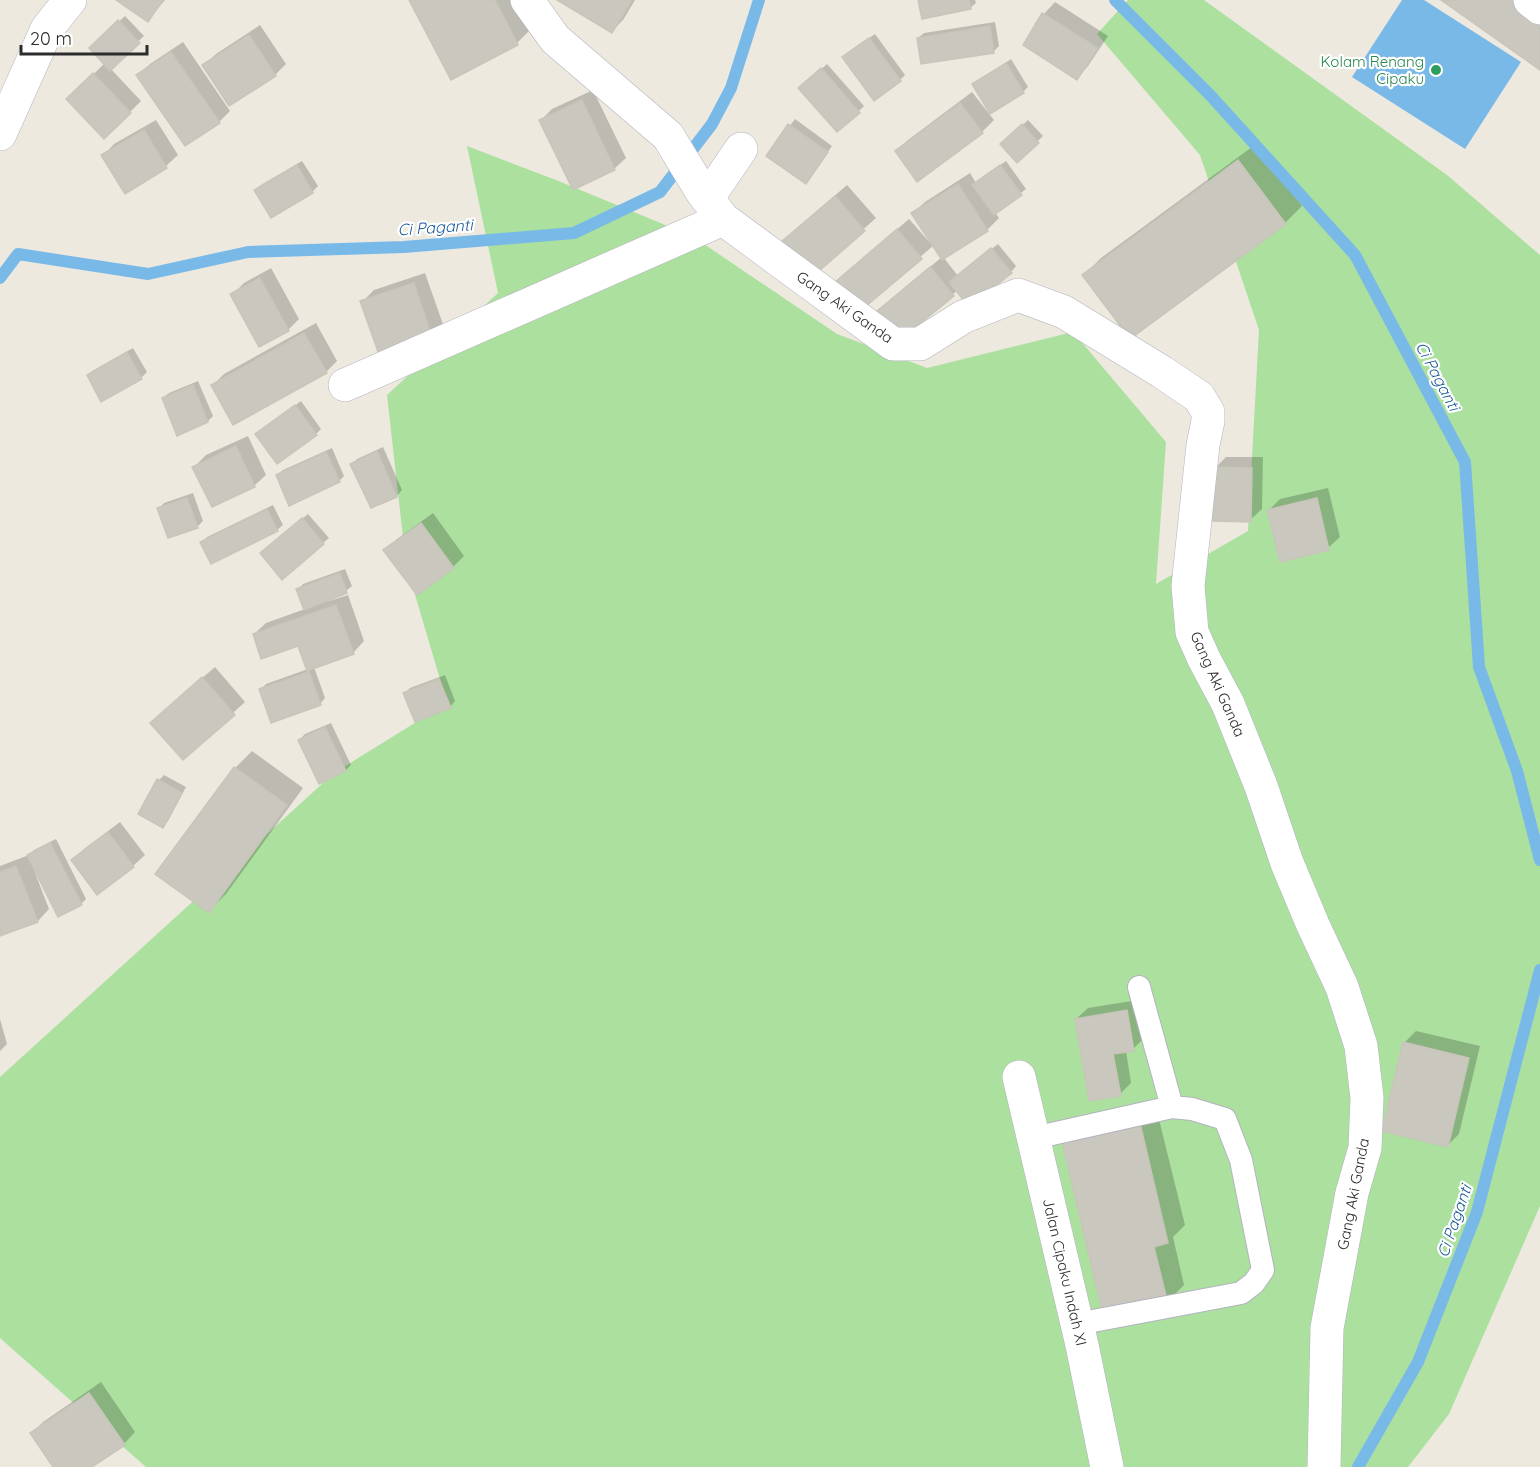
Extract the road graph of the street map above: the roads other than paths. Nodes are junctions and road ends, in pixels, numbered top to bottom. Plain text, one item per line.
1 (70, 0) edge
2 (527, 0) edge
3 (1530, 0) edge
4 (1540, 8) edge
5 (0, 134) edge
6 (741, 149) dead end
7 (710, 203) junction
8 (345, 386) dead end
9 (1139, 987) dead end
10 (1019, 1077) dead end
11 (1172, 1107) junction
12 (1034, 1138) junction
13 (1077, 1324) junction
14 (1107, 1467) edge
15 (1324, 1467) edge

1 - 5 street
2 - 7 street
3 - 4 street
6 - 7 street
7 - 8 street
7 - 15 street, Gang Aki Ganda
9 - 11 lane
10 - 12 street, Jalan Cipaku Indah XI
11 - 12 lane
11 - 13 lane
12 - 13 street, Jalan Cipaku Indah XI
13 - 14 street, Jalan Cipaku Indah XI

